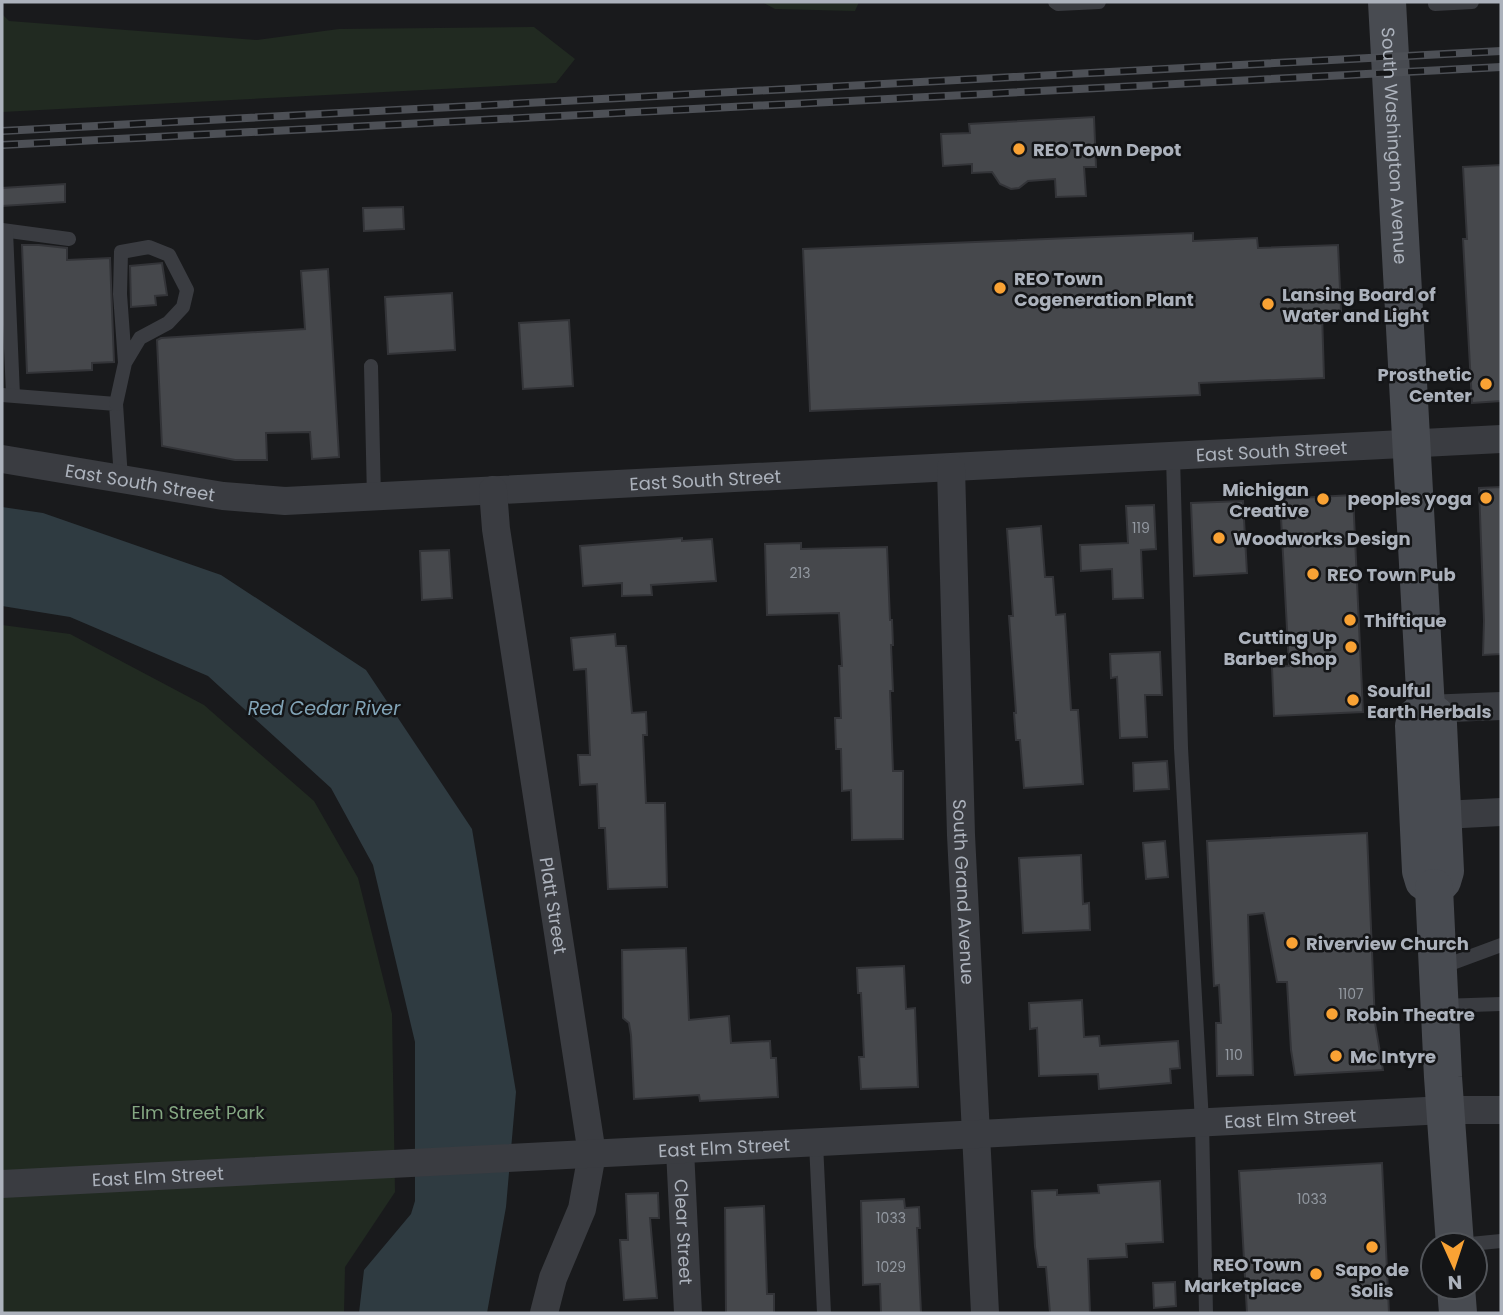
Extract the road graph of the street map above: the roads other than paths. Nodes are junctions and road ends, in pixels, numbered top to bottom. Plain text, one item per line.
1 (1055, 2) edge
2 (1099, 2) edge
3 (1387, 2) edge
4 (1472, 2) edge
5 (1435, 4) dead end
6 (4, 231) edge
7 (69, 239) dead end
8 (125, 363) junction
9 (371, 366) dead end
10 (8, 395) edge
11 (116, 404) junction
12 (1501, 439) edge
13 (1412, 443) junction
14 (1173, 457) junction
15 (2, 459) edge
16 (951, 468) junction
17 (121, 479) junction
18 (494, 490) junction
19 (374, 498) junction
20 (1501, 706) edge
21 (1426, 709) junction
22 (1501, 812) edge
23 (1443, 815) junction
24 (1434, 888) junction
25 (1501, 945) edge
26 (1437, 968) junction
27 (1501, 1004) edge
28 (1439, 1006) junction
29 (1445, 1110) junction
30 (1501, 1110) edge
31 (1202, 1122) junction
32 (976, 1135) junction
33 (816, 1143) junction
34 (680, 1150) junction
35 (592, 1154) junction
36 (2, 1184) edge
37 (1456, 1231) edge
38 (544, 1313) edge
39 (688, 1313) edge
40 (824, 1313) edge
41 (985, 1313) edge
42 (1206, 1313) edge

1 - 2 lane
3 - 13 street, South Washington Avenue
4 - 5 lane
6 - 7 lane
6 - 10 lane
8 - 8 lane
8 - 11 lane
9 - 19 lane
10 - 11 lane
11 - 17 lane
12 - 13 street, East South Street
13 - 14 street, East South Street
13 - 21 street, South Washington Avenue
14 - 16 street, East South Street
14 - 31 lane
15 - 17 street, East South Street
16 - 18 street, East South Street
16 - 32 street, South Grand Avenue
17 - 19 street, East South Street
18 - 19 street, East South Street
18 - 35 street, Platt Street
20 - 21 street
21 - 23 street, South Washington Avenue
21 - 24 street, South Washington Avenue
22 - 23 street
23 - 24 street, South Washington Avenue
24 - 26 street, South Washington Avenue
25 - 26 lane
26 - 28 street, South Washington Avenue
27 - 28 lane
28 - 29 street, South Washington Avenue
29 - 30 street, East Elm Street
29 - 31 street, East Elm Street
29 - 37 street, South Washington Avenue
31 - 32 street, East Elm Street
31 - 42 lane
32 - 33 street, East Elm Street
32 - 41 street, South Grand Avenue
33 - 34 street, East Elm Street
33 - 40 lane
34 - 35 street, East Elm Street
34 - 39 street, Clear Street
35 - 36 street, East Elm Street
35 - 38 street, Platt Street

